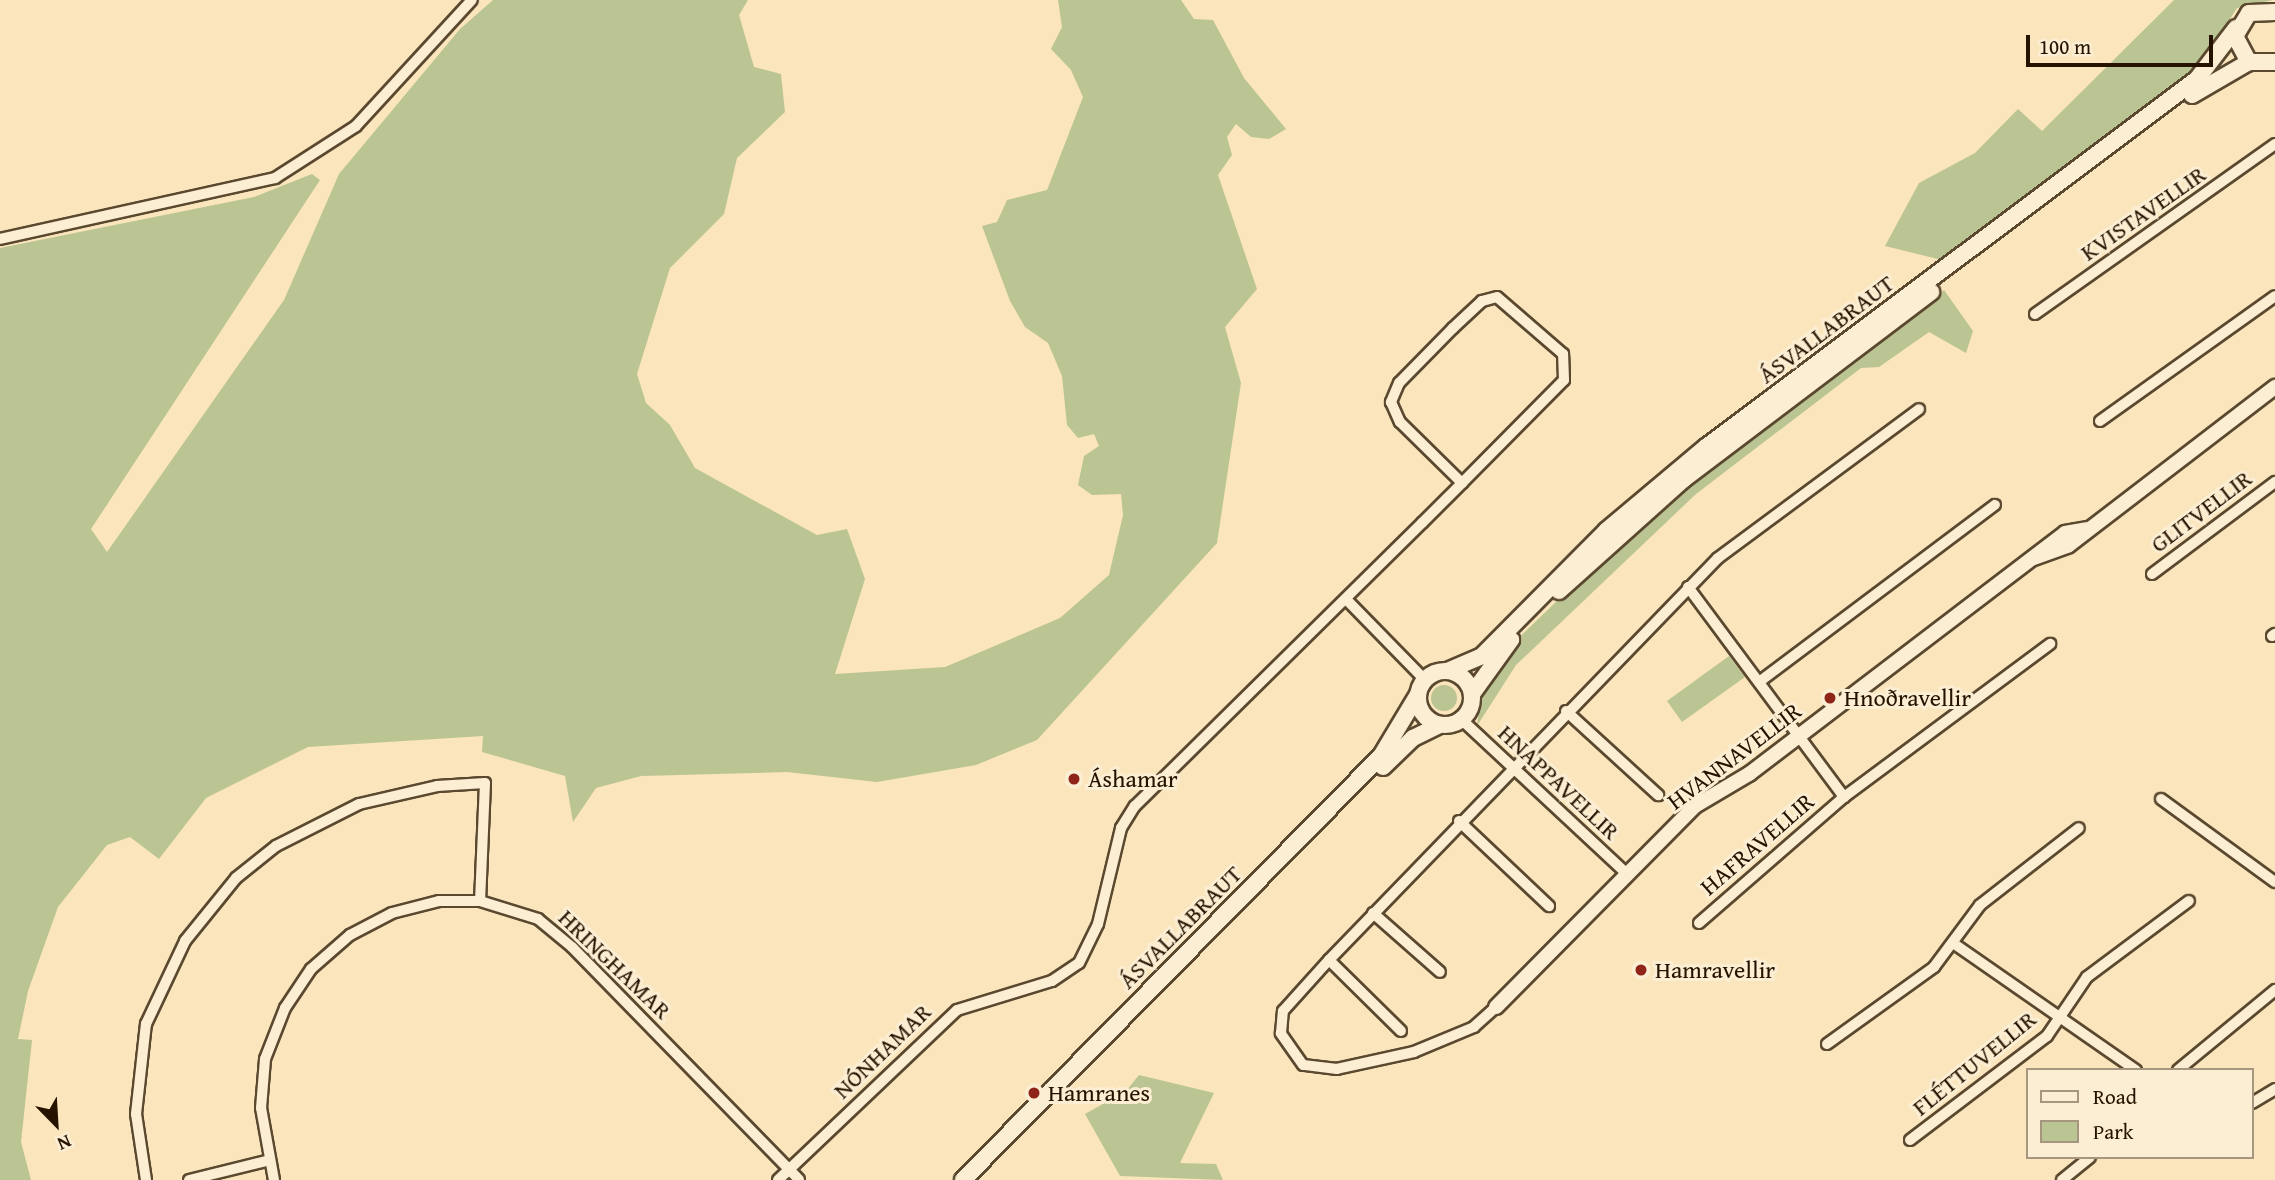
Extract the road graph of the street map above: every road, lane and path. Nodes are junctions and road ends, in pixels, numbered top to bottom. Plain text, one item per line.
1 (472, 0) edge
2 (2273, 11) edge
3 (2236, 28) junction
4 (2249, 62) junction
5 (2275, 62) edge
6 (2275, 144) edge
7 (0, 239) edge
8 (2275, 296) edge
9 (2035, 314) dead end
10 (2272, 395) edge
11 (1919, 409) dead end
12 (2100, 421) dead end
13 (2275, 482) edge
14 (1462, 483) junction
15 (1995, 505) dead end
16 (2152, 574) dead end
17 (1688, 587) junction
18 (1346, 598) junction
19 (2050, 645) dead end
20 (1447, 671) junction
21 (1425, 680) junction
22 (1759, 682) junction
23 (1472, 694) junction
24 (1417, 696) junction
25 (1566, 711) junction
26 (1462, 720) junction
27 (1440, 725) junction
28 (1799, 736) junction
29 (1512, 766) junction
30 (1658, 795) dead end
31 (1844, 797) junction
32 (2161, 799) dead end
33 (1459, 821) junction
34 (2079, 828) dead end
35 (1629, 875) junction
36 (2275, 882) edge
37 (480, 901) junction
38 (2189, 901) dead end
39 (1549, 906) dead end
40 (1373, 913) junction
41 (1699, 923) dead end
42 (1953, 943) junction
43 (1329, 960) junction
44 (1440, 972) dead end
45 (2275, 990) edge
46 (1491, 1012) joint
47 (2061, 1016) junction
48 (1401, 1031) dead end
49 (1827, 1044) dead end
50 (2133, 1068) edge
51 (2180, 1068) edge
52 (2275, 1089) edge
53 (2254, 1102) edge
54 (1909, 1140) dead end
55 (2088, 1159) edge
56 (267, 1161) junction
57 (788, 1169) junction
58 (146, 1180) edge
59 (189, 1180) edge
60 (274, 1180) edge
61 (778, 1180) edge
62 (799, 1180) edge
63 (963, 1180) edge
64 (975, 1180) edge
65 (2062, 1180) edge

1 - 7 street
2 - 3 main road
3 - 4 main road
3 - 20 main road, ÁSVALLABRAUT
4 - 5 main road
4 - 23 main road, ÁSVALLABRAUT
6 - 9 street, KVISTAVELLIR
8 - 12 street
10 - 28 street, HVANNAVELLIR
11 - 17 street
13 - 16 street, GLITVELLIR
14 - 14 street
14 - 18 street
15 - 22 street
17 - 22 street
17 - 25 street
18 - 21 street
18 - 57 street, NÓNHAMAR
19 - 31 street, HAFRAVELLIR
20 - 21 main road
20 - 23 main road
21 - 24 main road
22 - 28 street
23 - 26 main road
24 - 27 main road
24 - 63 main road, ÁSVALLABRAUT
25 - 29 street
25 - 30 street
26 - 27 main road
26 - 29 street, HNAPPAVELLIR
27 - 64 main road, ÁSVALLABRAUT
28 - 31 street, HAFRAVELLIR
28 - 35 street, HVANNAVELLIR
29 - 33 street
29 - 35 street, HNAPPAVELLIR
31 - 41 street, HAFRAVELLIR
32 - 36 street
33 - 39 street
33 - 40 street
34 - 42 street
35 - 46 street, HVANNAVELLIR
37 - 56 street, HRINGHAMAR
37 - 57 street, HRINGHAMAR
37 - 58 street
38 - 47 street, FLÉTTUVELLIR
40 - 43 street
40 - 44 street
42 - 47 street, FLÉTTUVELLIR
42 - 49 street
43 - 46 street
43 - 48 street
45 - 51 street
47 - 50 street, FLÉTTUVELLIR
47 - 54 street, FLÉTTUVELLIR
52 - 53 street
55 - 65 street
56 - 59 street
56 - 60 street, HRINGHAMAR
57 - 61 street
57 - 62 street, HRINGHAMAR

